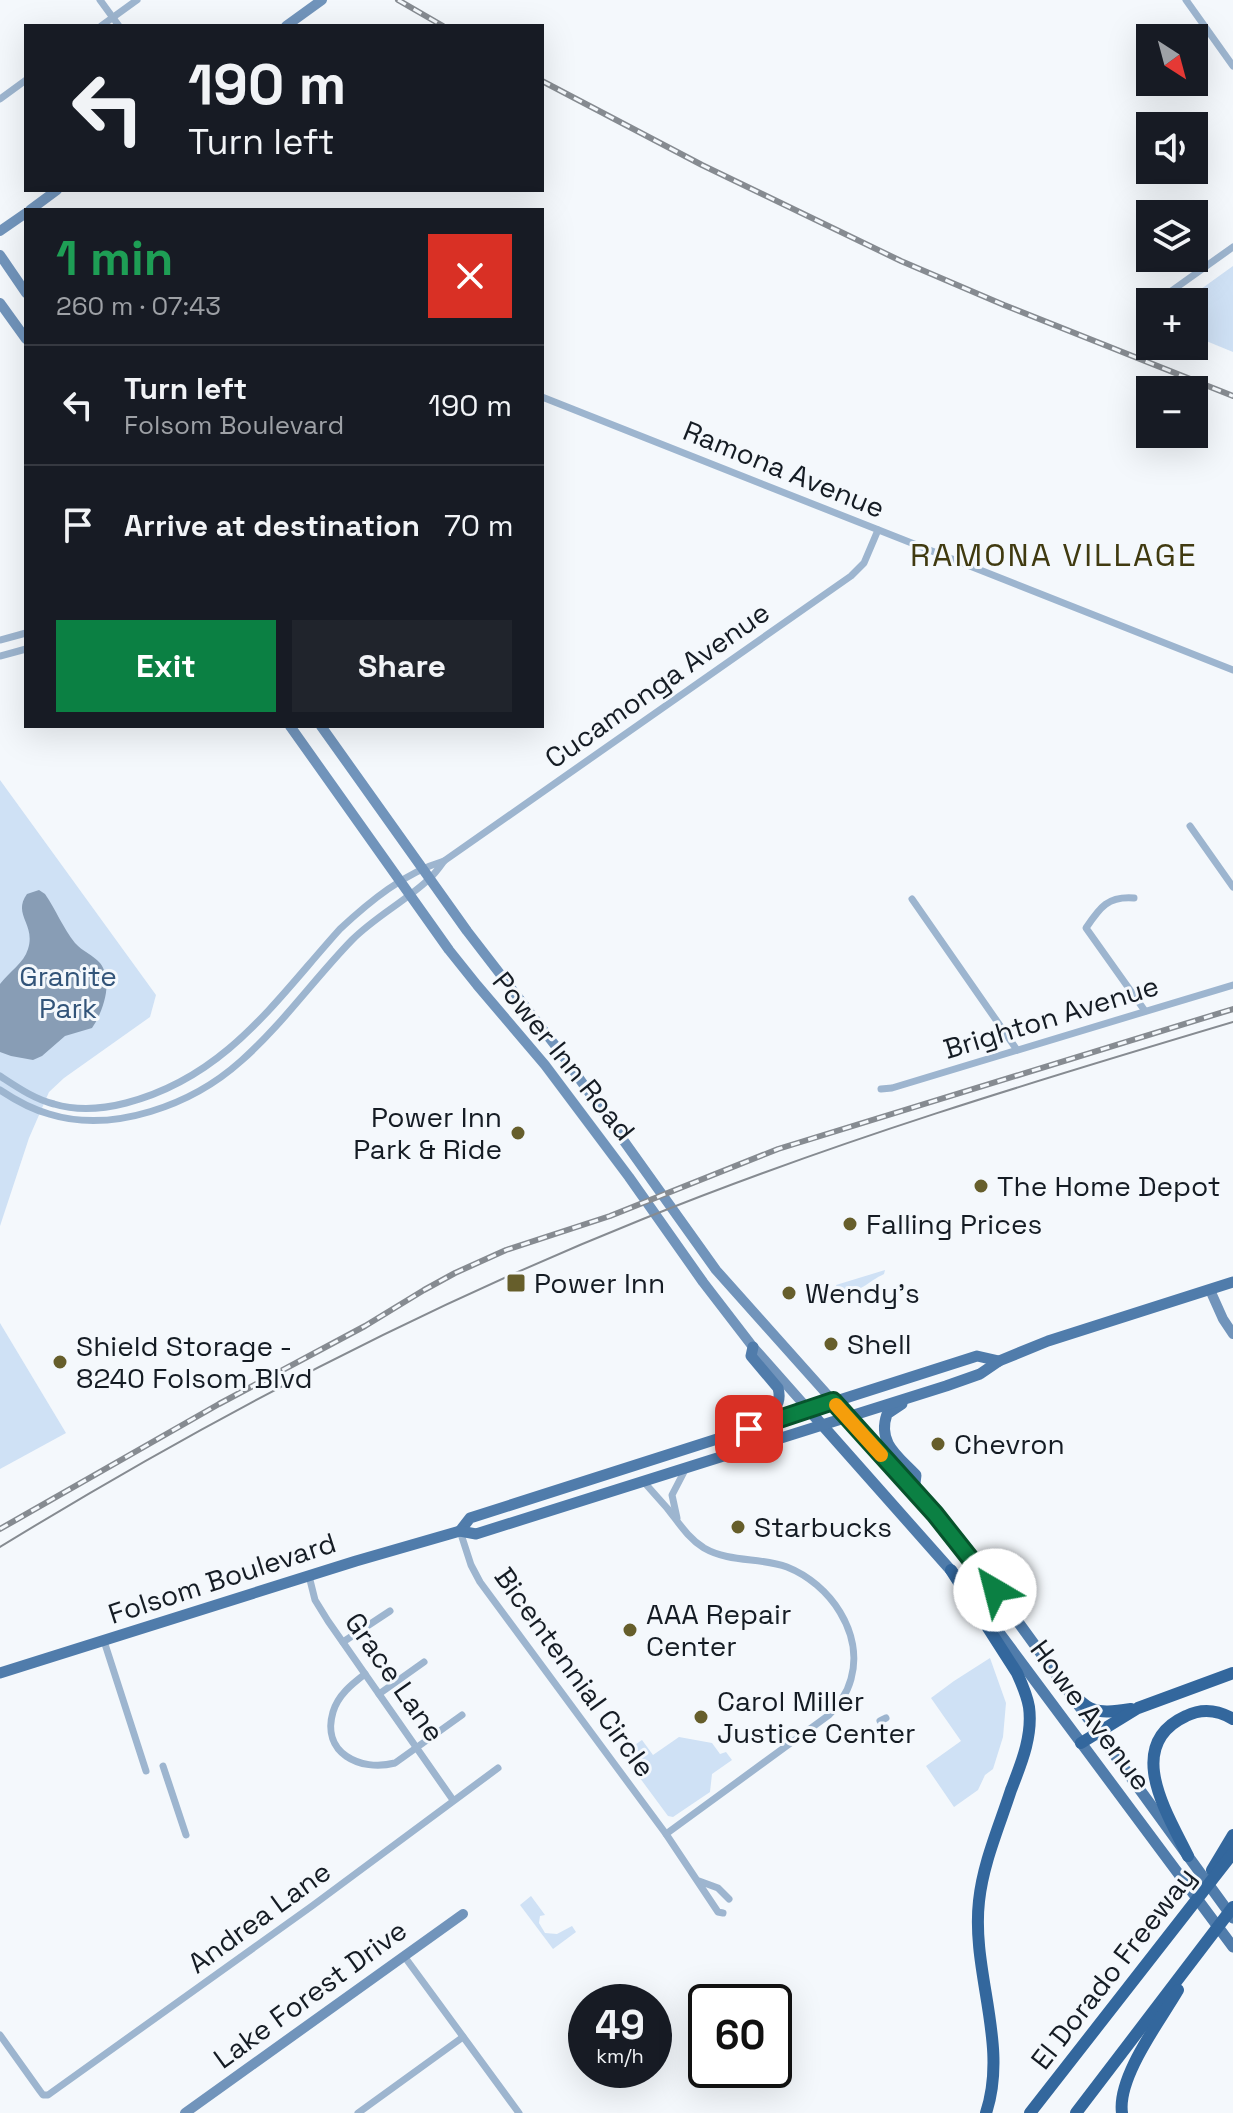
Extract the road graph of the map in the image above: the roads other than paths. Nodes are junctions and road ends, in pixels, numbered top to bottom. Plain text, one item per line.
1 (100, 0) edge
2 (137, 0) edge
3 (322, 0) edge
4 (1186, 0) edge
5 (112, 18) junction
6 (104, 24) edge
7 (117, 24) edge
8 (289, 24) edge
9 (1233, 66) edge
10 (24, 81) edge
11 (0, 99) edge
12 (54, 192) edge
13 (32, 208) edge
14 (24, 214) edge
15 (0, 231) edge
16 (1233, 247) edge
17 (0, 255) edge
18 (1176, 288) edge
19 (24, 290) edge
20 (0, 303) edge
21 (24, 336) edge
22 (544, 398) edge
23 (878, 530) junction
24 (24, 634) edge
25 (0, 640) edge
26 (24, 650) edge
27 (0, 656) edge
28 (1233, 670) edge
29 (291, 728) edge
30 (322, 728) edge
31 (1190, 826) dead end
32 (444, 861) junction
33 (421, 868) junction
34 (429, 879) junction
35 (400, 882) junction
36 (1233, 887) edge
37 (409, 894) junction
38 (1134, 898) dead end
39 (912, 899) dead end
40 (1233, 985) edge
41 (1145, 1011) junction
42 (1017, 1050) junction
43 (0, 1076) edge
44 (881, 1089) dead end
45 (0, 1090) edge
46 (1233, 1282) edge
47 (1210, 1290) junction
48 (1233, 1334) edge
49 (753, 1347) junction
50 (999, 1361) junction
51 (913, 1396) junction
52 (833, 1401) junction
53 (808, 1409) junction
54 (847, 1417) junction
55 (822, 1425) junction
56 (749, 1429) junction
57 (689, 1467) junction
58 (643, 1481) junction
59 (914, 1491) junction
60 (681, 1527) junction
61 (460, 1531) junction
62 (951, 1570) junction
63 (309, 1576) junction
64 (390, 1611) dead end
65 (104, 1641) junction
66 (343, 1642) junction
67 (424, 1662) dead end
68 (0, 1673) edge
69 (1233, 1673) edge
70 (365, 1674) junction
71 (1063, 1684) junction
72 (379, 1694) junction
73 (1138, 1708) junction
74 (462, 1715) dead end
75 (1233, 1719) edge
76 (1098, 1733) junction
77 (1081, 1743) junction
78 (416, 1747) junction
79 (163, 1766) dead end
80 (498, 1768) dead end
81 (146, 1771) dead end
82 (453, 1800) junction
83 (666, 1834) junction
84 (186, 1835) dead end
85 (1233, 1835) edge
86 (1233, 1853) edge
87 (1188, 1856) junction
88 (696, 1880) junction
89 (713, 1904) junction
90 (1233, 1907) edge
91 (723, 1913) dead end
92 (463, 1914) dead end
93 (1185, 1915) junction
94 (1233, 1918) edge
95 (1209, 1939) junction
96 (1233, 1947) edge
97 (404, 1956) junction
98 (0, 2035) edge
99 (463, 2037) junction
100 (185, 2113) edge
101 (358, 2113) edge
102 (519, 2113) edge
103 (986, 2113) edge
104 (1030, 2113) edge
105 (1076, 2113) edge
106 (1122, 2113) edge

1 - 5 street
2 - 5 street
3 - 8 main road
4 - 9 street
5 - 6 street
5 - 7 street
10 - 11 street
12 - 13 main road
14 - 15 main road
16 - 18 street
17 - 19 main road
20 - 21 main road
22 - 23 street, Ramona Avenue
23 - 28 street, Ramona Avenue
23 - 32 street, Cucamonga Avenue
24 - 25 street
26 - 27 street
29 - 35 main road, Power Inn Road
30 - 33 main road, Power Inn Road
31 - 36 street
32 - 33 street, Cucamonga Avenue
32 - 34 street, Cucamonga Avenue
33 - 34 main road, Power Inn Road
33 - 35 street, Cucamonga Avenue
34 - 37 street, Cucamonga Avenue
34 - 52 main road, Power Inn Road
35 - 37 main road, Power Inn Road
35 - 43 street, Cucamonga Avenue
37 - 45 street, Cucamonga Avenue
37 - 49 main road, Power Inn Road
38 - 41 street
39 - 42 street
40 - 41 street, Brighton Avenue
41 - 42 street, Brighton Avenue
42 - 44 street, Brighton Avenue
46 - 47 main road, Folsom Boulevard
47 - 48 main road
47 - 50 main road, Folsom Boulevard
49 - 53 main road, Power Inn Road
49 - 56 main road
50 - 51 main road, Folsom Boulevard
50 - 52 main road, Folsom Boulevard
51 - 54 main road, Folsom Boulevard
51 - 59 main road
52 - 53 main road, Folsom Boulevard
52 - 54 main road, Howe Avenue
53 - 55 main road, Howe Avenue
53 - 56 main road, Folsom Boulevard
54 - 55 main road, Folsom Boulevard
54 - 59 main road, Howe Avenue
55 - 57 main road, Folsom Boulevard
55 - 62 main road, Howe Avenue
56 - 61 main road, Folsom Boulevard
57 - 58 main road, Folsom Boulevard
57 - 60 street
58 - 60 street
58 - 61 main road, Folsom Boulevard
59 - 71 main road, Howe Avenue
60 - 83 street
61 - 63 main road, Folsom Boulevard
61 - 83 street, Bicentennial Circle
62 - 77 main road, Howe Avenue
62 - 103 highway
63 - 65 main road, Folsom Boulevard
63 - 66 street, Grace Lane
64 - 66 street
65 - 68 main road, Folsom Boulevard
65 - 81 street
66 - 70 street, Grace Lane
67 - 72 street
69 - 73 highway
70 - 72 street, Grace Lane
70 - 78 street
71 - 73 highway
71 - 76 main road, Howe Avenue
72 - 78 street, Grace Lane
73 - 76 highway
74 - 78 street
75 - 87 highway
76 - 77 highway
76 - 87 main road, Howe Avenue
77 - 96 main road, Howe Avenue
78 - 82 street, Grace Lane
79 - 84 street
80 - 82 street, Andrea Lane
82 - 98 street, Andrea Lane
83 - 88 street, Bicentennial Circle
85 - 93 highway
86 - 93 highway, El Dorado Freeway
87 - 94 main road, Howe Avenue
88 - 89 street, Bicentennial Circle
88 - 89 street
89 - 91 street, Bicentennial Circle
90 - 95 highway, El Dorado Freeway
92 - 97 main road, Lake Forest Drive
93 - 104 highway, El Dorado Freeway
95 - 105 highway, El Dorado Freeway
95 - 106 highway
97 - 99 street
97 - 100 main road, Lake Forest Drive
99 - 101 street
99 - 102 street

